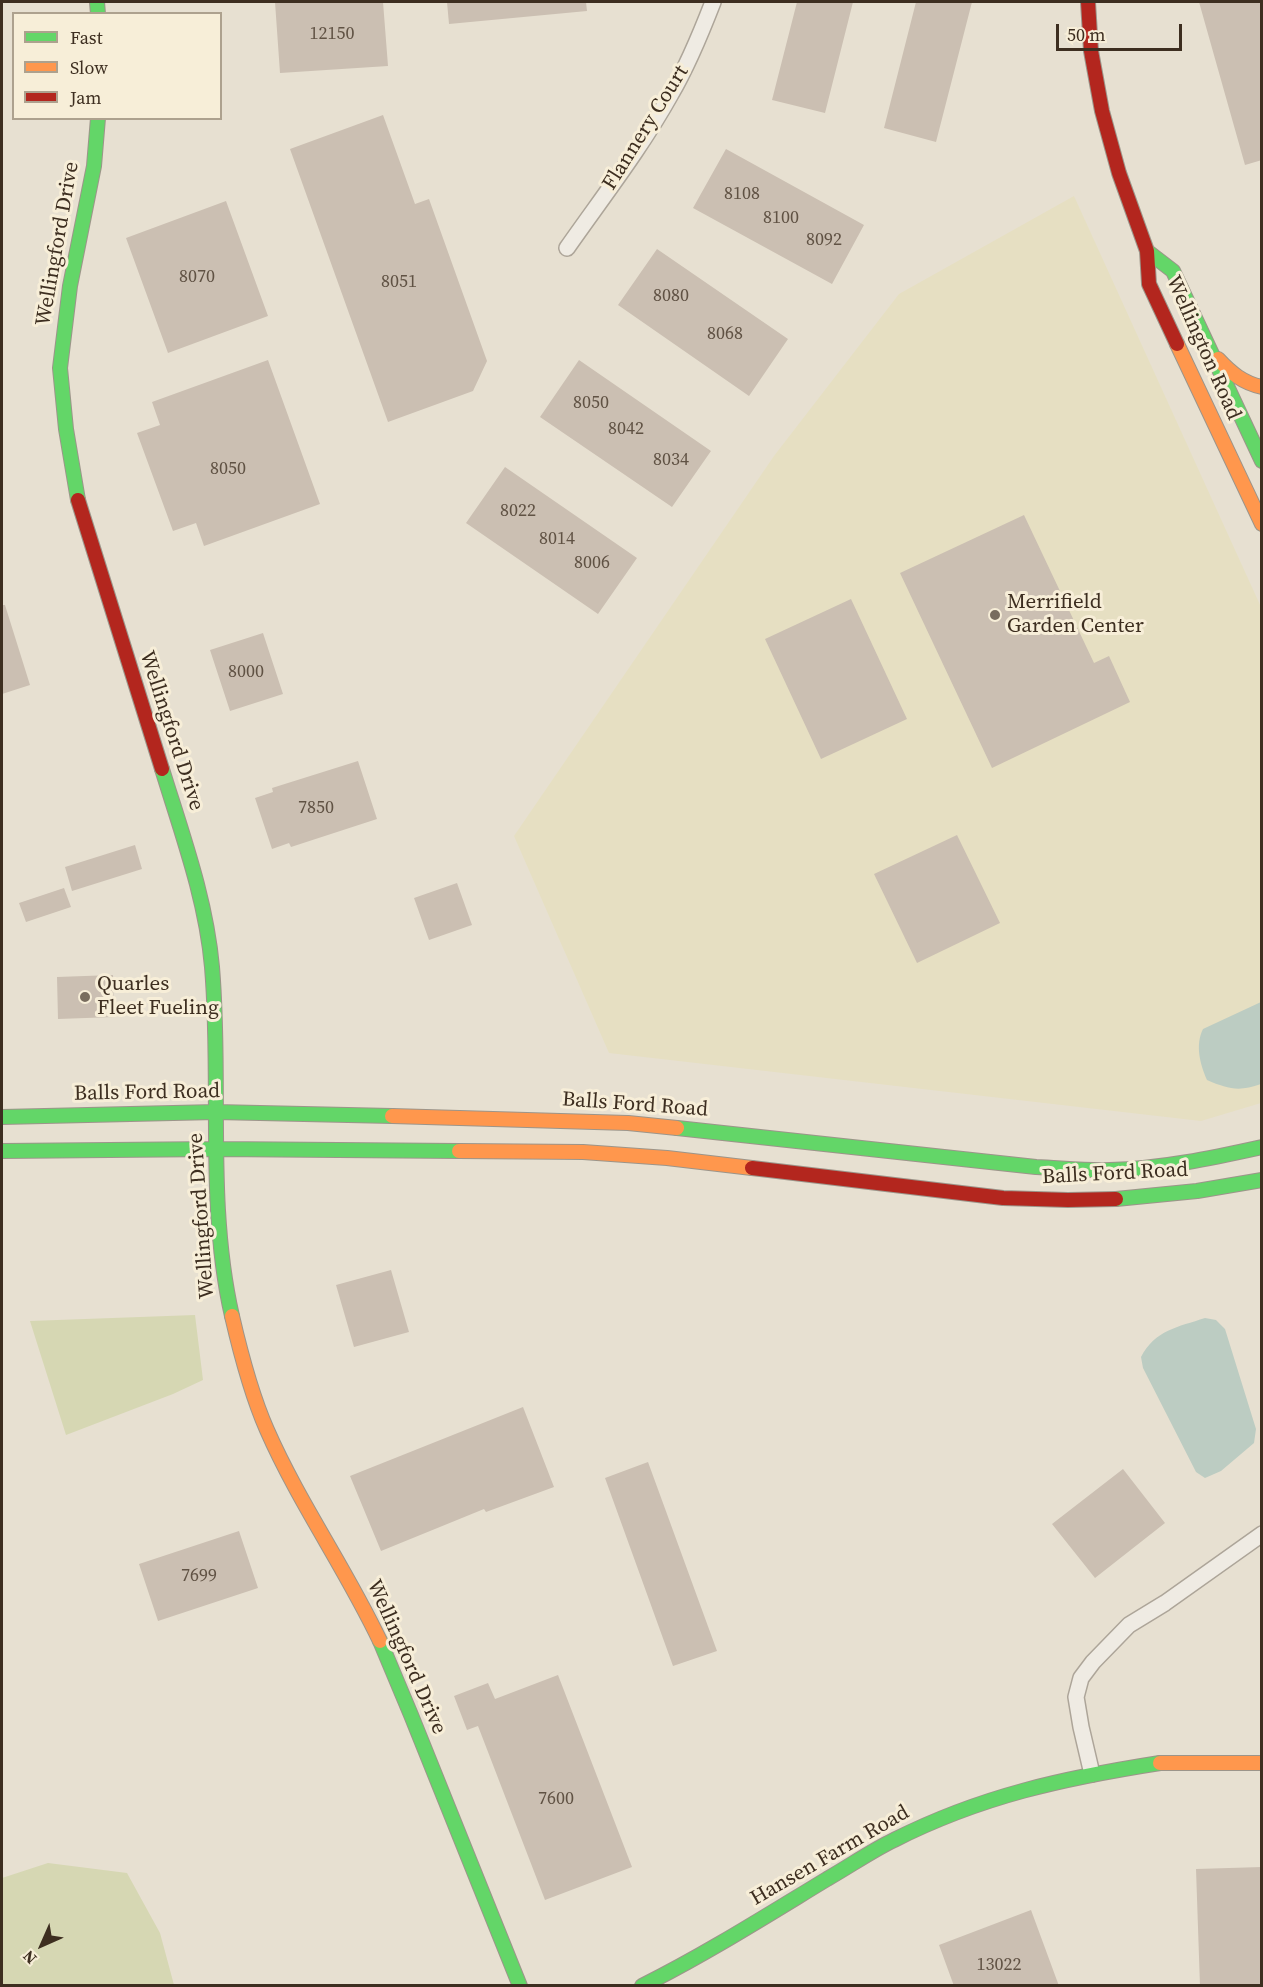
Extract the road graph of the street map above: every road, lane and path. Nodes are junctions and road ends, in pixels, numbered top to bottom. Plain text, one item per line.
1 (713, 2) edge
2 (1088, 2) edge
3 (98, 120) edge
4 (567, 248) dead end
5 (1147, 251) junction
6 (1209, 350) junction
7 (1262, 387) edge
8 (1262, 461) edge
9 (1262, 524) edge
10 (216, 1113) junction
11 (2, 1118) edge
12 (855, 1147) junction
13 (1262, 1147) edge
14 (217, 1149) junction
15 (2, 1151) edge
16 (793, 1173) junction
17 (1262, 1180) edge
18 (1262, 1534) edge
19 (1262, 1763) edge
20 (1092, 1774) junction
21 (520, 1986) edge
22 (642, 1986) edge

1 - 4 street, Flannery Court
2 - 5 main road, Wellington Road
3 - 10 main road, Wellingford Drive
5 - 6 main road, Wellington Road
5 - 9 main road, Wellington Road
6 - 7 main road
6 - 8 main road, Wellington Road
10 - 11 main road, Balls Ford Road
10 - 12 main road, Balls Ford Road
10 - 14 main road, Wellingford Drive
12 - 13 main road, Balls Ford Road
12 - 16 main road
14 - 15 main road, Balls Ford Road
14 - 16 main road, Balls Ford Road
14 - 21 main road, Wellingford Drive
16 - 17 main road, Balls Ford Road
18 - 20 street
19 - 20 main road, Hansen Farm Road
20 - 22 main road, Hansen Farm Road

